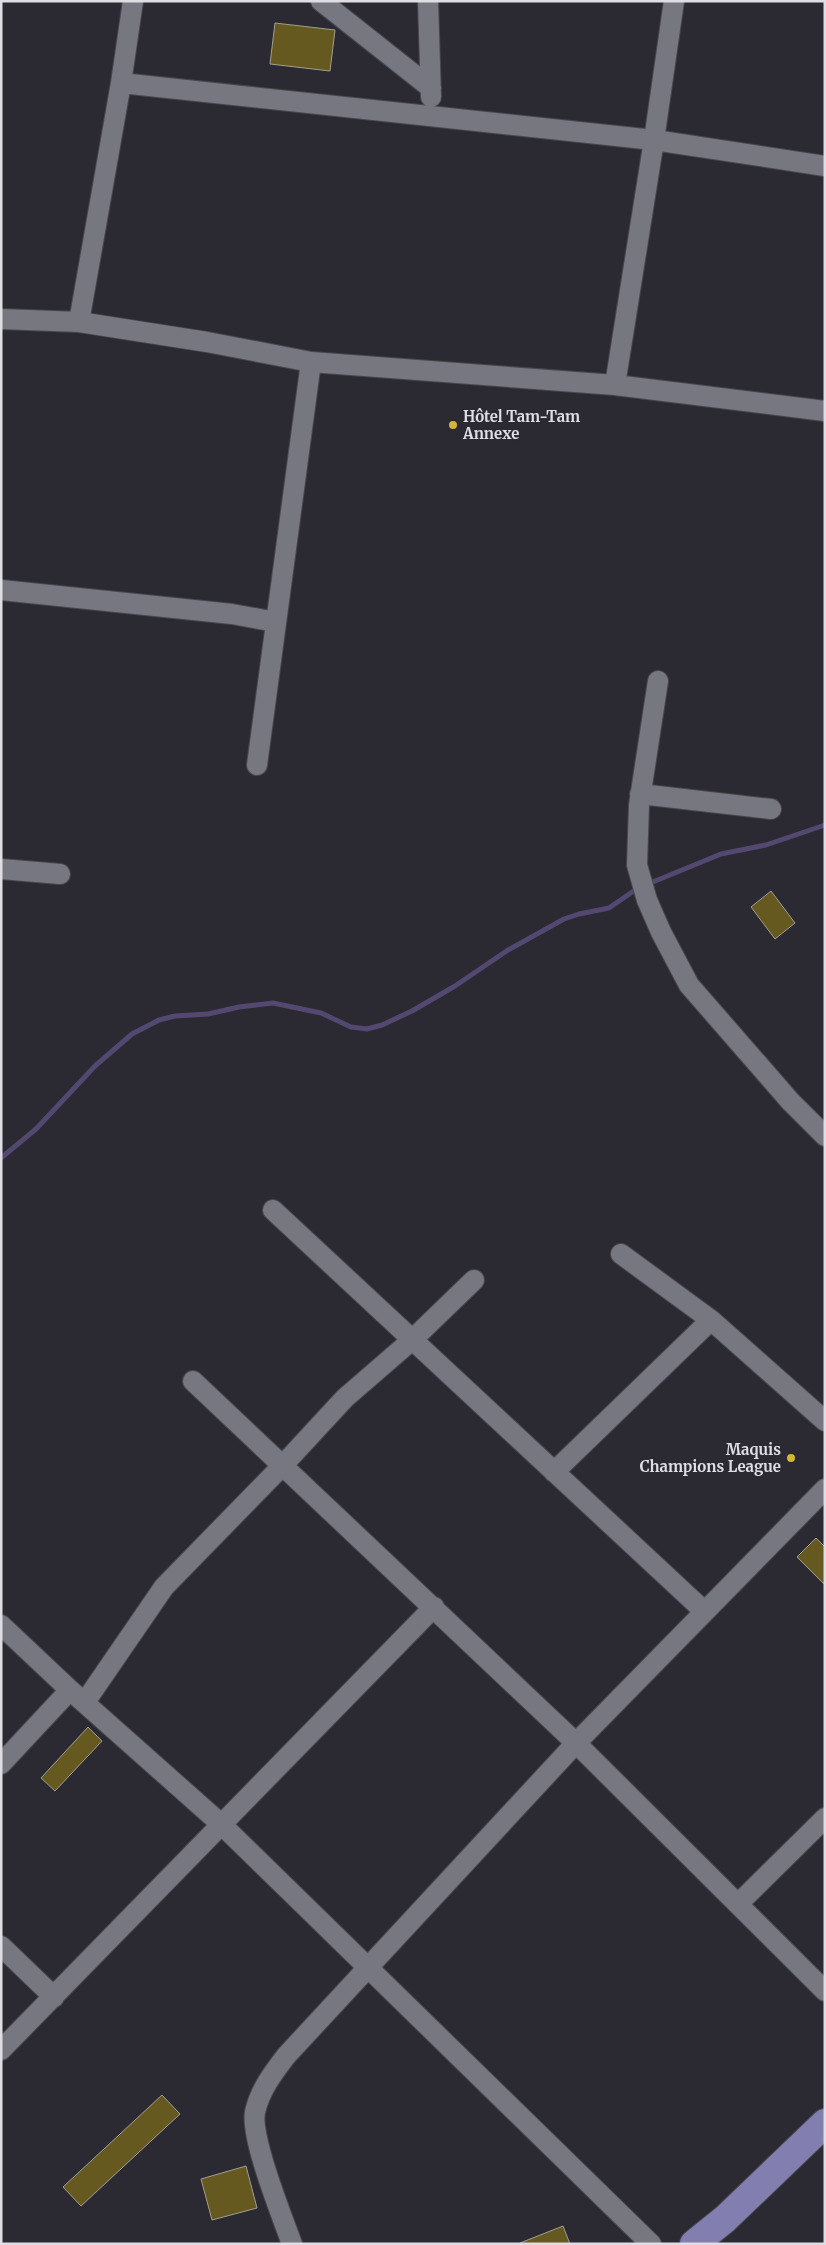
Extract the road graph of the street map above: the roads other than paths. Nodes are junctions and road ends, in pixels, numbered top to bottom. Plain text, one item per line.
1 (133, 1) edge
2 (321, 1) edge
3 (428, 1) edge
4 (674, 1) edge
5 (121, 84) junction
6 (432, 88) junction
7 (429, 116) junction
8 (654, 140) junction
9 (825, 166) edge
10 (1, 318) edge
11 (79, 322) junction
12 (311, 362) junction
13 (615, 385) junction
14 (825, 411) edge
15 (1, 590) edge
16 (276, 622) junction
17 (658, 681) dead end
18 (257, 765) dead end
19 (640, 794) junction
20 (771, 809) dead end
21 (1, 869) edge
22 (60, 874) dead end
23 (825, 1136) edge
24 (273, 1210) dead end
25 (621, 1254) dead end
26 (474, 1280) dead end
27 (711, 1320) junction
28 (412, 1340) junction
29 (193, 1381) dead end
30 (825, 1421) edge
31 (283, 1465) junction
32 (554, 1472) junction
33 (825, 1489) edge
34 (434, 1607) junction
35 (704, 1611) junction
36 (1, 1625) edge
37 (77, 1696) junction
38 (576, 1743) junction
39 (1, 1764) edge
40 (825, 1818) edge
41 (221, 1824) junction
42 (738, 1904) junction
43 (1, 1946) edge
44 (368, 1969) junction
45 (825, 1991) edge
46 (54, 1997) junction
47 (1, 2050) edge
48 (825, 2123) edge
49 (292, 2244) edge
50 (650, 2244) edge
51 (694, 2244) edge

1 - 5 street
2 - 6 street
3 - 6 street
4 - 8 street
5 - 7 street
5 - 11 street
6 - 7 street
7 - 8 street
8 - 9 street
8 - 13 street
10 - 11 street
11 - 12 street
12 - 13 street
12 - 16 street
13 - 14 street
15 - 16 street
16 - 18 street
17 - 19 street
19 - 20 street
19 - 23 street
21 - 22 street
24 - 28 street
25 - 27 street
26 - 28 street
27 - 30 street
27 - 32 street
28 - 31 street
28 - 32 street
29 - 31 street
31 - 34 street
31 - 37 street
32 - 35 street
33 - 35 street
34 - 38 street
34 - 41 street
35 - 38 street
36 - 37 street
37 - 39 street
37 - 41 street
38 - 42 street
38 - 44 street
40 - 42 street
41 - 44 street
41 - 46 street
42 - 45 street
43 - 46 street
44 - 49 street
44 - 50 street
46 - 47 street
48 - 51 highway

